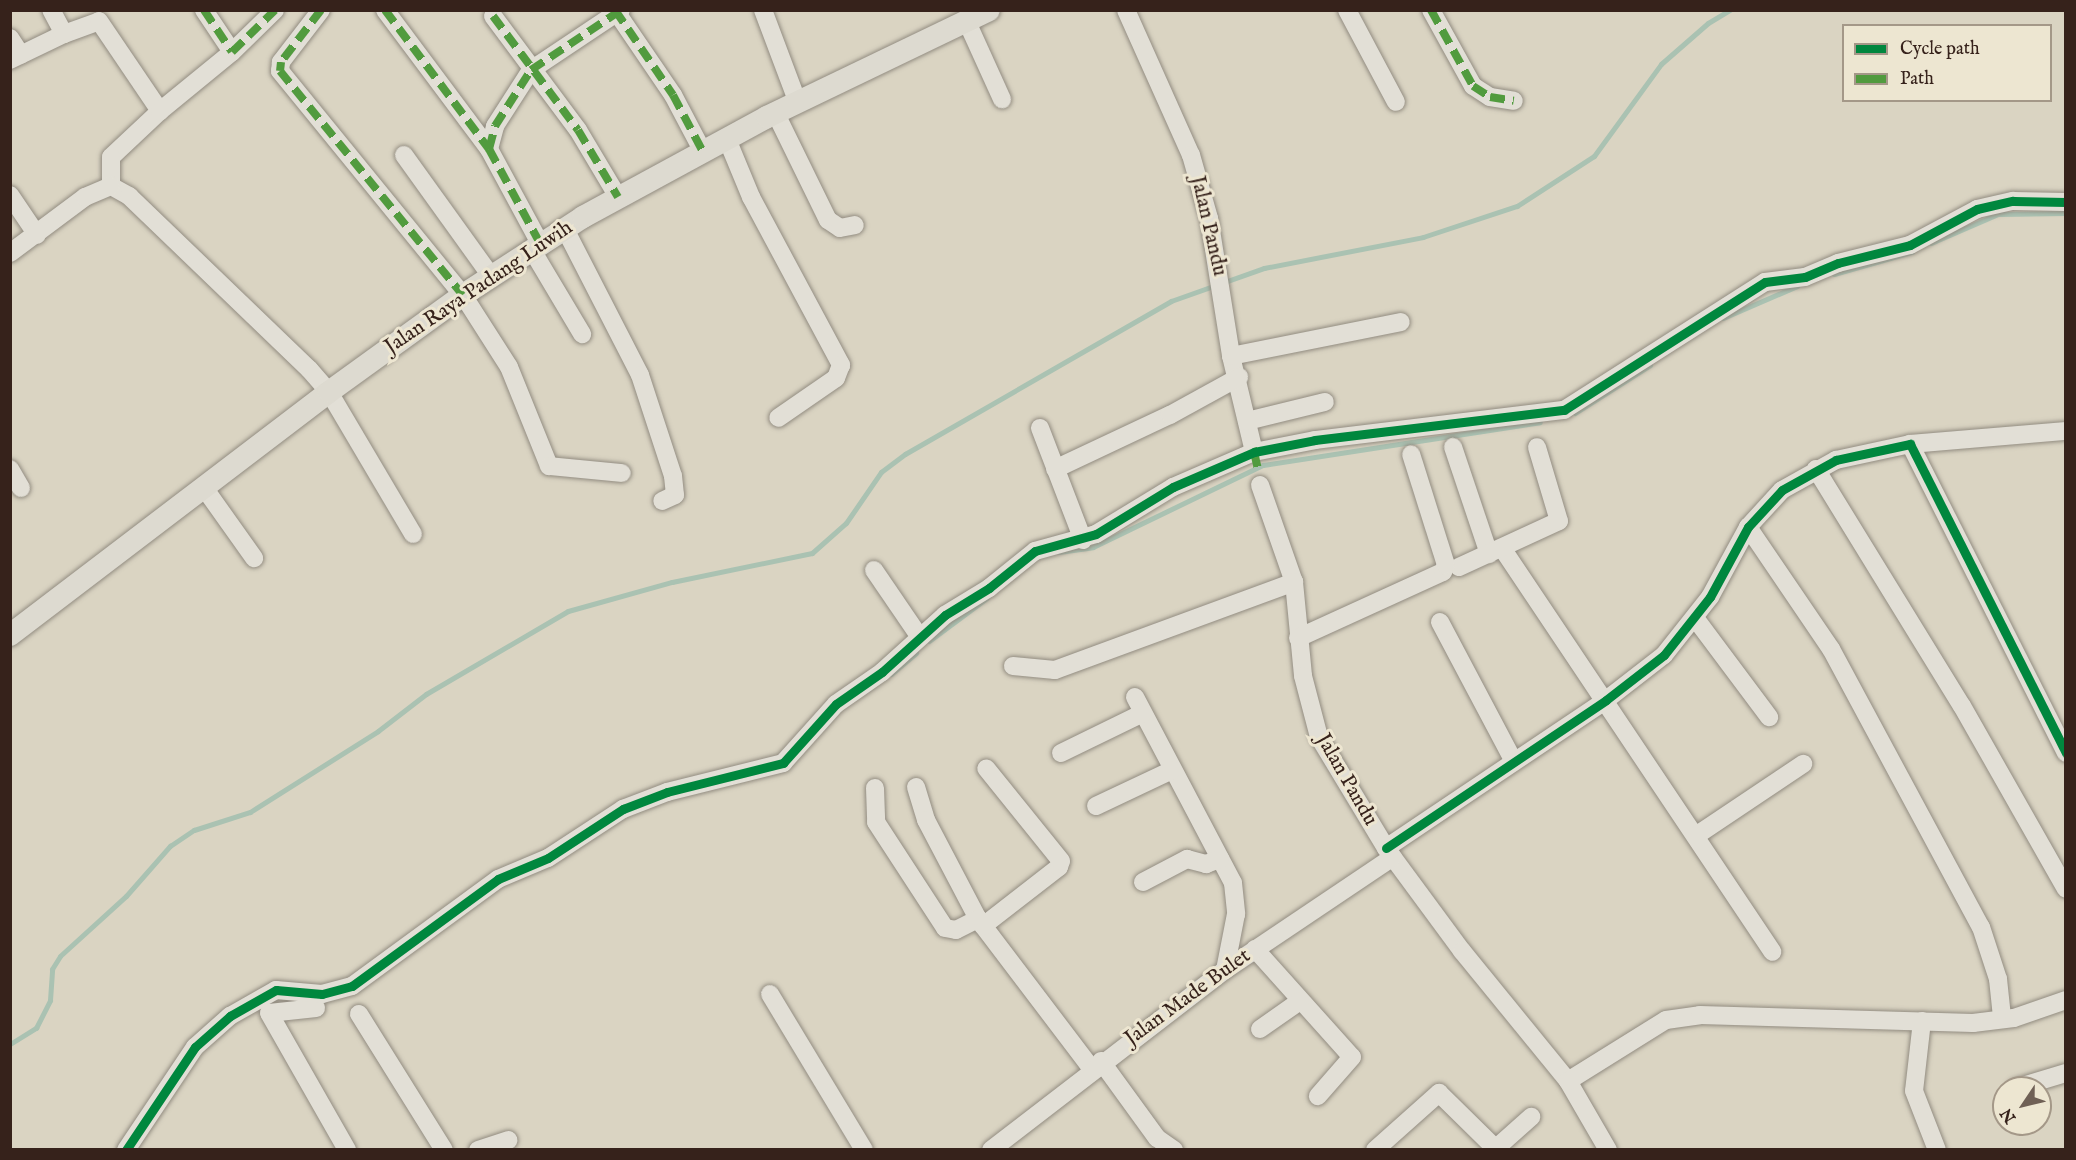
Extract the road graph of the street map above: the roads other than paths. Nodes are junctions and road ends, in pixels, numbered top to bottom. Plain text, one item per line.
1 (51, 10) edge
2 (204, 10) edge
3 (275, 10) edge
4 (315, 10) edge
5 (385, 10) edge
6 (763, 10) edge
7 (990, 10) edge
8 (1126, 10) edge
9 (1347, 10) edge
10 (1431, 10) edge
11 (321, 11) edge
12 (618, 12) edge
13 (493, 16) dead end
14 (967, 22) junction
15 (64, 34) junction
16 (10, 38) edge
17 (231, 51) junction
18 (16, 57) edge
19 (531, 70) junction
20 (1002, 99) dead end
21 (1514, 101) dead end
22 (1396, 102) dead end
23 (798, 103) junction
24 (160, 111) junction
25 (776, 114) junction
26 (727, 139) junction
27 (489, 149) junction
28 (703, 152) junction
29 (404, 155) dead end
30 (111, 186) junction
31 (10, 195) edge
32 (618, 197) junction
33 (2066, 202) edge
34 (855, 225) dead end
35 (565, 229) junction
36 (37, 236) junction
37 (536, 248) junction
38 (10, 252) edge
39 (491, 276) junction
40 (463, 296) junction
41 (1401, 322) dead end
42 (582, 334) dead end
43 (1231, 356) junction
44 (1239, 376) junction
45 (329, 392) junction
46 (1325, 402) dead end
47 (778, 418) dead end
48 (1247, 421) junction
49 (1040, 428) dead end
50 (2066, 431) edge
51 (1910, 444) junction
52 (1453, 447) dead end
53 (1537, 447) dead end
54 (1254, 452) junction
55 (1411, 454) dead end
56 (10, 469) edge
57 (1055, 469) junction
58 (1816, 469) junction
59 (622, 473) dead end
60 (1260, 485) dead end
61 (21, 488) dead end
62 (205, 489) junction
63 (662, 501) dead end
64 (1748, 527) junction
65 (413, 534) dead end
66 (1083, 540) junction
67 (1496, 551) junction
68 (254, 558) dead end
69 (1459, 567) dead end
70 (874, 570) dead end
71 (1294, 582) junction
72 (1695, 618) junction
73 (1440, 622) dead end
74 (10, 635) edge
75 (919, 636) junction
76 (1298, 638) junction
77 (1013, 666) dead end
78 (1606, 700) junction
79 (1769, 717) dead end
80 (1060, 753) dead end
81 (2066, 753) edge
82 (1513, 760) junction
83 (1803, 764) dead end
84 (986, 768) dead end
85 (1172, 770) junction
86 (916, 787) dead end
87 (875, 788) dead end
88 (1096, 806) dead end
89 (1696, 835) junction
90 (1390, 852) junction
91 (1220, 859) junction
92 (1143, 882) dead end
93 (2066, 890) edge
94 (981, 922) junction
95 (1255, 949) junction
96 (1772, 952) dead end
97 (1225, 970) junction
98 (770, 994) dead end
99 (2066, 1000) edge
100 (1300, 1001) junction
101 (316, 1008) dead end
102 (359, 1014) dead end
103 (2002, 1018) junction
104 (1922, 1021) junction
105 (1260, 1029) dead end
106 (1097, 1065) junction
107 (1568, 1081) junction
108 (1318, 1096) dead end
109 (1531, 1117) dead end
110 (508, 1140) dead end
111 (126, 1149) edge
112 (347, 1149) edge
113 (444, 1149) edge
114 (478, 1149) edge
115 (864, 1149) edge
116 (991, 1149) edge
117 (1174, 1149) edge
118 (1375, 1149) edge
119 (1496, 1149) edge
120 (1608, 1149) edge
121 (1937, 1149) edge

1 - 15 street
2 - 17 street
3 - 17 street
4 - 11 street
5 - 27 street
6 - 23 street
7 - 14 main road, Jalan Raya Padang Luwih
8 - 43 street, Jalan Pandu
9 - 22 street
10 - 21 street
11 - 40 street
12 - 19 street
12 - 28 street
13 - 19 street
14 - 20 street
14 - 23 main road, Jalan Raya Padang Luwih
15 - 18 street
15 - 24 street
16 - 18 street
17 - 24 street
19 - 27 street
19 - 32 street
23 - 25 main road, Jalan Raya Padang Luwih
24 - 30 street
25 - 26 main road, Jalan Raya Padang Luwih
25 - 34 street
26 - 28 main road, Jalan Raya Padang Luwih
26 - 47 street
27 - 37 street
28 - 32 main road, Jalan Raya Padang Luwih
29 - 39 street
30 - 36 street
30 - 45 street
31 - 36 street
32 - 35 main road, Jalan Raya Padang Luwih
33 - 54 street
35 - 37 main road, Jalan Raya Padang Luwih
35 - 63 street
36 - 38 street
37 - 39 main road, Jalan Raya Padang Luwih
37 - 42 street
39 - 40 main road, Jalan Raya Padang Luwih
40 - 45 main road, Jalan Raya Padang Luwih
40 - 59 street
41 - 43 street
43 - 44 street, Jalan Pandu
44 - 48 street, Jalan Pandu
44 - 57 street
45 - 62 main road, Jalan Raya Padang Luwih
45 - 65 street
46 - 48 street
48 - 54 street, Jalan Pandu
49 - 57 street
50 - 51 street, Jalan Made Bulet
51 - 58 street, Jalan Made Bulet
51 - 81 street
52 - 67 street
53 - 67 street
54 - 66 street
55 - 76 street
56 - 61 street
57 - 66 street
58 - 64 street, Jalan Made Bulet
58 - 93 street
60 - 71 street, Jalan Pandu
62 - 68 street
62 - 74 main road, Jalan Raya Padang Luwih
64 - 72 street, Jalan Made Bulet
64 - 103 street
66 - 75 street
67 - 69 street
67 - 78 street
70 - 75 street
71 - 76 street, Jalan Pandu
71 - 77 street
72 - 78 street, Jalan Made Bulet
72 - 79 street
73 - 82 street
75 - 111 street
76 - 90 street, Jalan Pandu
78 - 82 street, Jalan Made Bulet
78 - 89 street
80 - 85 street
82 - 90 street, Jalan Made Bulet
83 - 89 street
84 - 94 street
85 - 88 street
85 - 91 street
86 - 94 street
87 - 94 street
89 - 96 street
90 - 95 street, Jalan Made Bulet
90 - 107 street, Jalan Pandu
91 - 92 street
91 - 97 street
94 - 106 street
95 - 97 street, Jalan Made Bulet
95 - 100 street
97 - 106 street, Jalan Made Bulet
98 - 115 street
99 - 103 street
100 - 105 street
100 - 108 street
101 - 112 street
102 - 113 street
103 - 104 street
104 - 107 street
104 - 121 street
106 - 116 street, Jalan Made Bulet
106 - 117 street
107 - 120 street, Jalan Pandu
109 - 119 street
110 - 114 street
118 - 119 street

